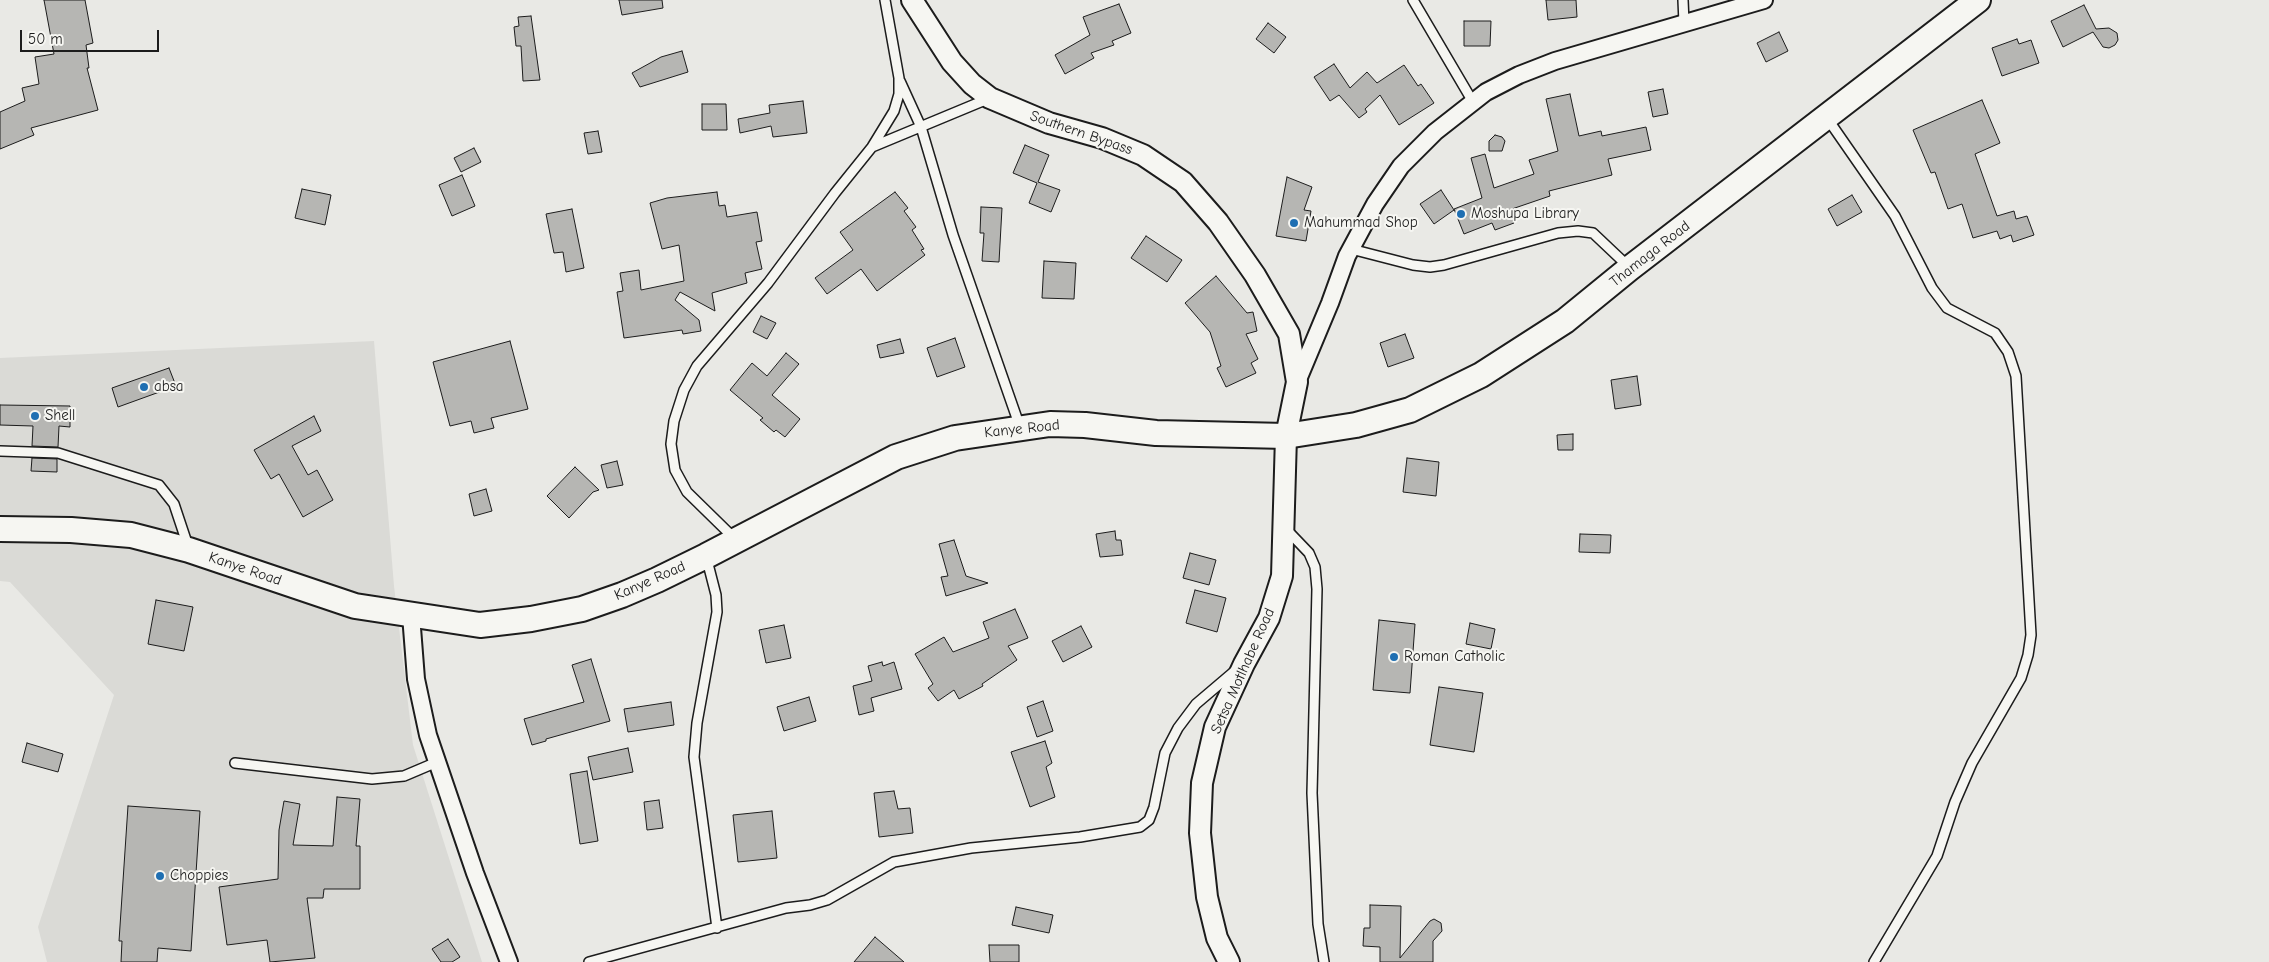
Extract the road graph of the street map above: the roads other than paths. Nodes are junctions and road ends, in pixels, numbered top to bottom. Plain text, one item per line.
1 (885, 0) edge
2 (912, 0) edge
3 (1413, 0) edge
4 (1683, 0) edge
5 (1764, 0) edge
6 (1978, 0) edge
7 (1684, 23) junction
8 (899, 78) junction
9 (990, 98) junction
10 (1473, 102) junction
11 (1826, 116) junction
12 (922, 127) junction
13 (872, 147) junction
14 (1350, 249) junction
15 (1630, 268) junction
16 (1297, 382) junction
17 (1020, 427) junction
18 (1286, 436) junction
19 (0, 451) edge
20 (1284, 527) junction
21 (0, 529) edge
22 (737, 540) junction
23 (189, 550) junction
24 (706, 556) junction
25 (411, 615) junction
26 (1244, 664) junction
27 (437, 762) junction
28 (235, 763) dead end
29 (717, 928) junction
30 (509, 962) edge
31 (589, 962) edge
32 (1229, 962) edge
33 (1324, 962) edge
34 (1874, 962) edge

1 - 8 lane
2 - 9 street, Southern Bypass
3 - 10 lane
4 - 7 lane
5 - 7 street
6 - 11 main road, Thamaga Road
7 - 10 street
8 - 12 lane
8 - 13 lane
9 - 12 lane
9 - 16 street, Southern Bypass
10 - 14 street
11 - 15 main road, Thamaga Road
11 - 34 lane
12 - 13 lane
12 - 17 lane
13 - 22 lane
14 - 15 lane
14 - 16 street
15 - 18 main road, Thamaga Road
16 - 18 street, Southern Bypass
17 - 18 main road, Kanye Road
17 - 22 main road, Kanye Road
18 - 20 street, Setsa Motlhabe Road
19 - 23 lane
20 - 26 street, Setsa Motlhabe Road
20 - 33 lane
21 - 23 main road, Kanye Road
22 - 24 main road, Kanye Road
23 - 25 main road, Kanye Road
24 - 25 main road, Kanye Road
24 - 29 lane
25 - 27 street
26 - 29 lane
26 - 32 street, Setsa Motlhabe Road
27 - 28 lane
27 - 30 street
29 - 31 lane

